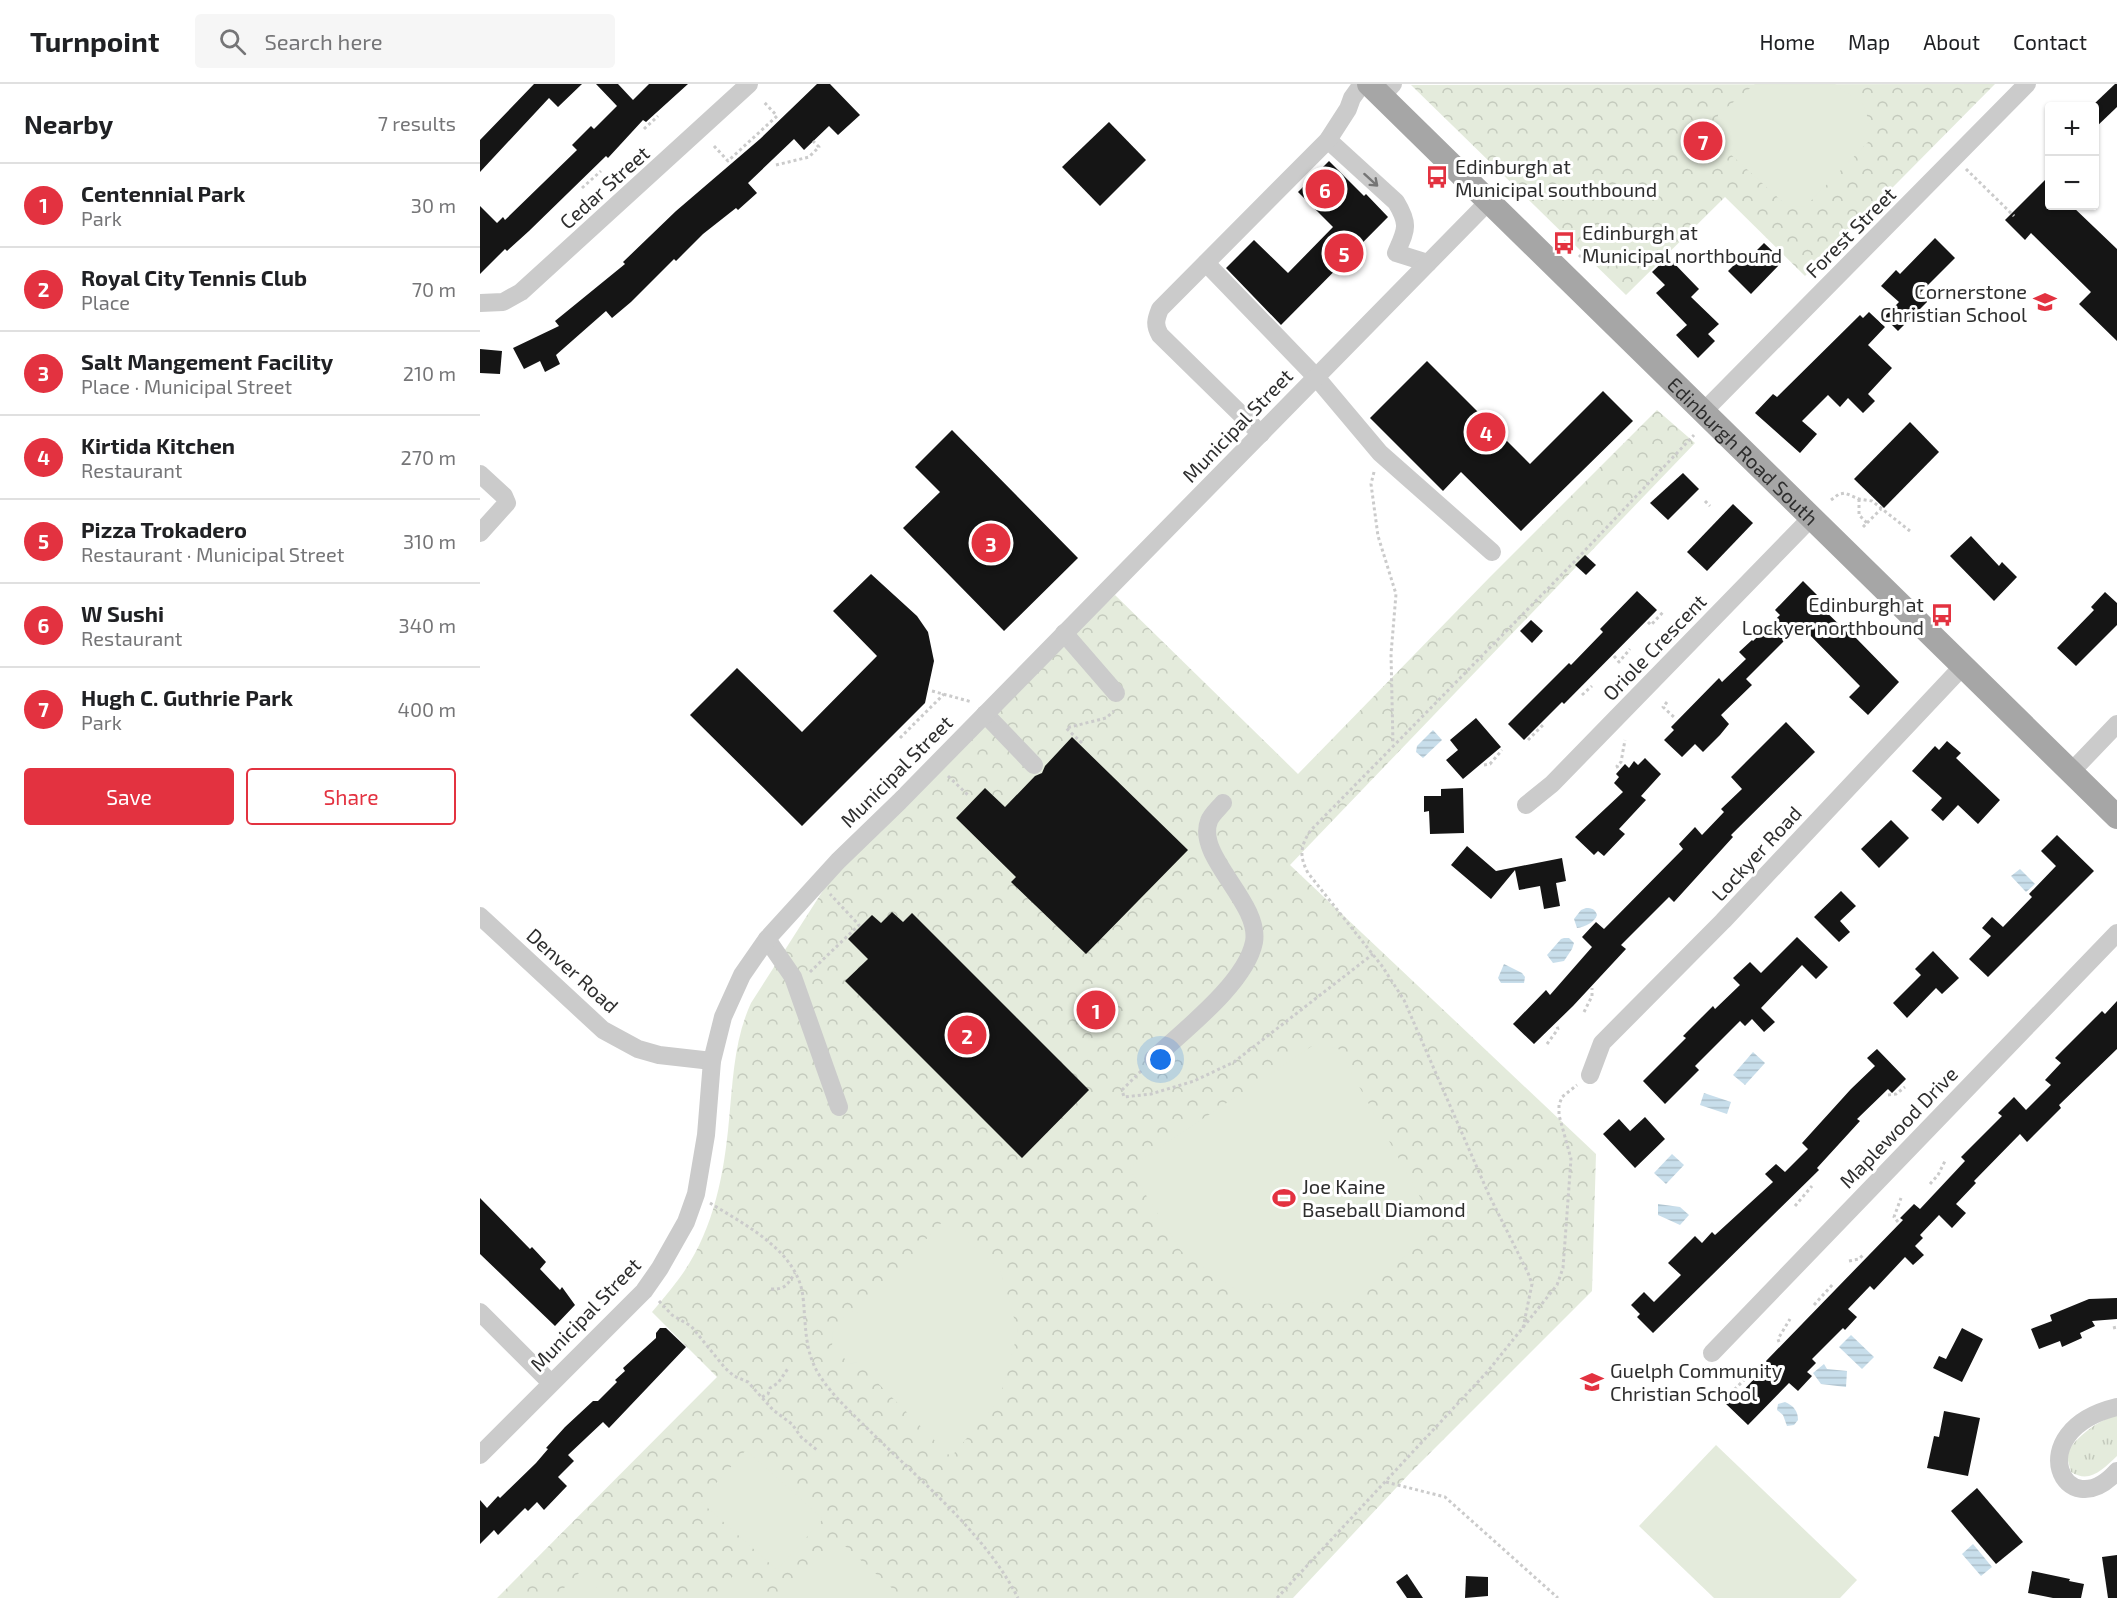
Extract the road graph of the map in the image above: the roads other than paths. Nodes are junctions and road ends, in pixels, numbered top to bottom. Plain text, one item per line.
1 (749, 84) edge
2 (2027, 84) edge
3 (1376, 87) edge
4 (1328, 140) junction
5 (1489, 201) junction
6 (1206, 263) junction
7 (1428, 263) junction
8 (480, 303) edge
9 (1316, 377) junction
10 (1704, 411) junction
11 (1261, 434) junction
12 (480, 474) edge
13 (1812, 517) junction
14 (480, 533) edge
15 (1492, 552) dead end
16 (1064, 633) junction
17 (1963, 666) junction
18 (1116, 700) road end
19 (981, 708) junction
20 (2117, 724) edge
21 (1034, 765) dead end
22 (2071, 772) junction
23 (1223, 803) dead end
24 (1526, 805) dead end
25 (2117, 818) edge
26 (480, 916) edge
27 (2117, 933) edge
28 (767, 939) junction
29 (1153, 1059) road end
30 (712, 1061) junction
31 (1590, 1075) road end
32 (839, 1107) dead end
33 (480, 1312) edge
34 (1712, 1353) dead end
35 (551, 1383) junction
36 (2117, 1407) edge
37 (480, 1455) edge
38 (2117, 1472) edge

1 - 8 street, Cedar Street
2 - 10 street, Forest Street
3 - 4 street
3 - 5 main road, Edinburgh Road South
4 - 6 street
4 -> 7 street
5 - 7 street, Municipal Street
5 - 10 main road, Edinburgh Road South
6 - 9 street
6 - 11 street
7 - 9 street, Municipal Street
9 - 11 street, Municipal Street
9 - 15 street
10 - 13 main road, Edinburgh Road South
11 - 16 street, Municipal Street
12 - 14 street
13 - 17 main road, Edinburgh Road South
13 - 24 street, Oriole Crescent
16 - 18 street
16 - 19 street, Municipal Street
17 - 22 main road, Edinburgh Road South
17 - 31 street, Lockyer Road
19 - 21 street
19 - 28 street, Municipal Street
20 - 22 street
22 - 25 main road, Edinburgh Road South
23 - 29 street
26 - 30 street, Denver Road
27 - 34 street, Maplewood Drive
28 - 30 street, Municipal Street
28 - 32 street
30 - 35 street, Municipal Street
33 - 35 street
35 - 37 street, Municipal Street
36 - 38 street

